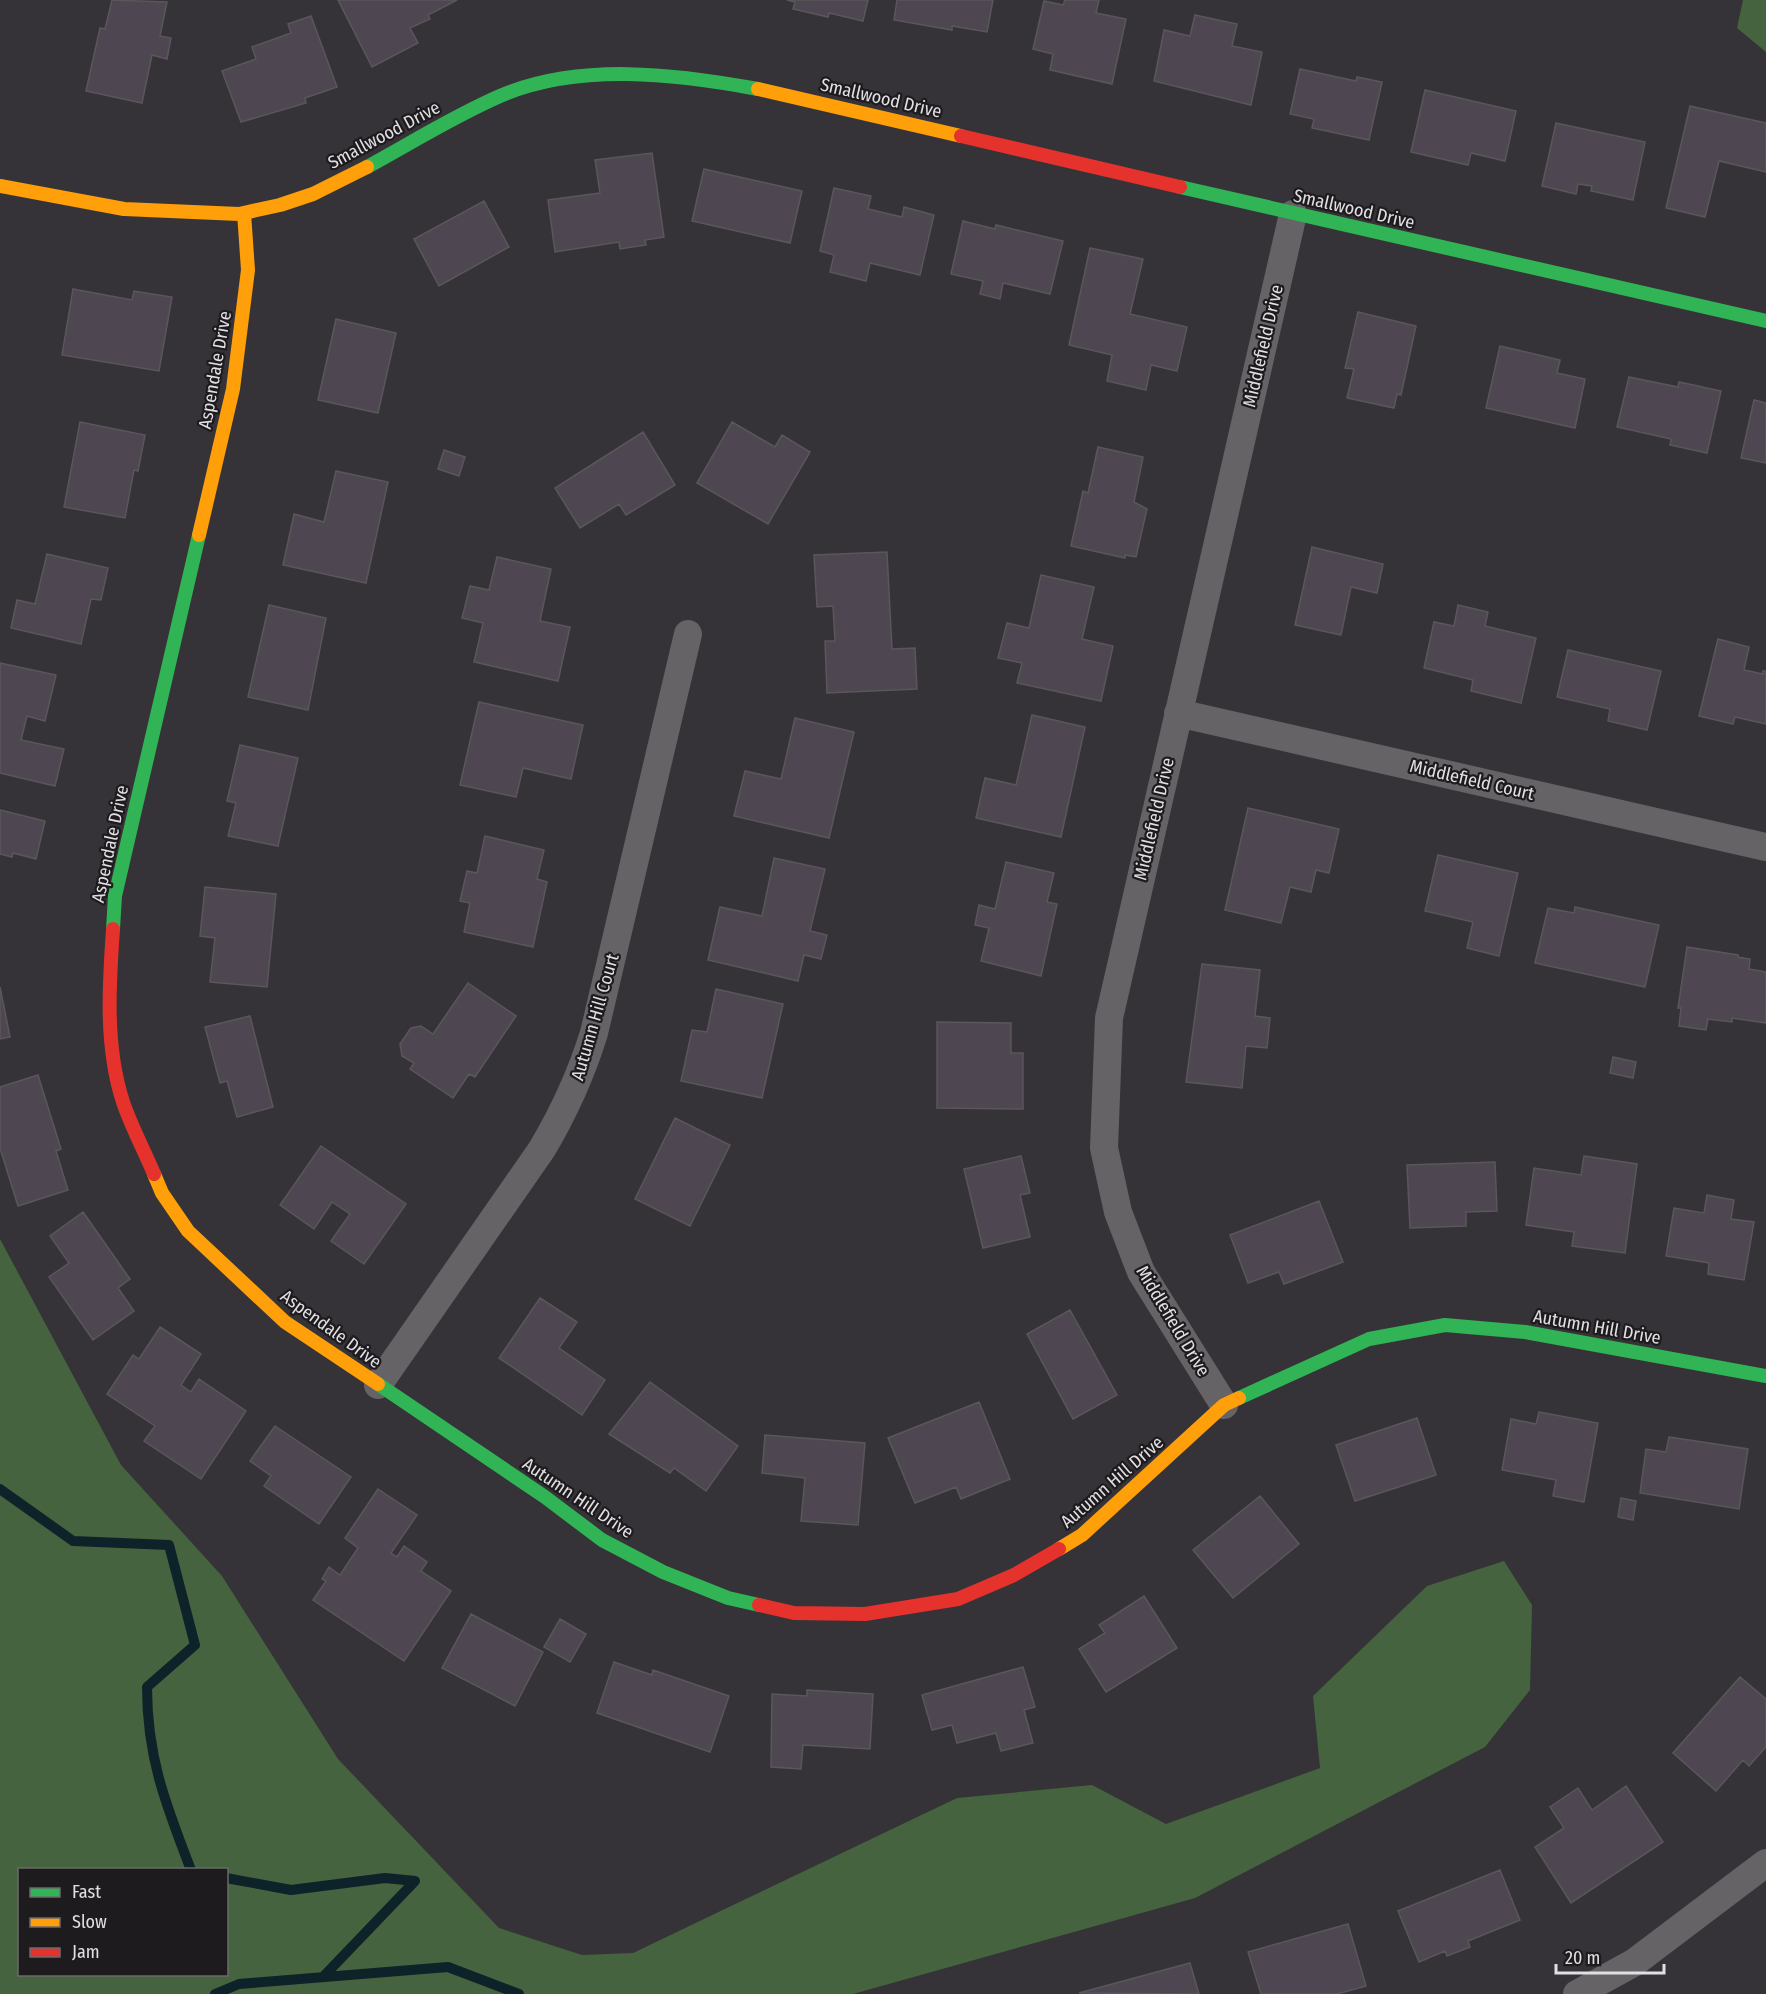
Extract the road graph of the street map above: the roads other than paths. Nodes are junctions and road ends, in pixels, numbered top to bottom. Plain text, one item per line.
1 (0, 186) edge
2 (244, 213) junction
3 (1293, 214) junction
4 (1766, 321) edge
5 (688, 634) dead end
6 (1178, 713) junction
7 (1766, 847) edge
8 (1766, 1376) edge
9 (378, 1385) junction
10 (1224, 1405) junction
11 (1766, 1863) edge
12 (1577, 1994) edge

1 - 2 street, Smallwood Drive
2 - 3 street, Smallwood Drive
2 - 9 street, Aspendale Drive
3 - 4 street, Smallwood Drive
3 - 6 street, Middlefield Drive
5 - 9 street, Autumn Hill Court
6 - 7 street, Middlefield Court
6 - 10 street, Middlefield Drive
8 - 10 street, Autumn Hill Drive
9 - 10 street, Autumn Hill Drive
11 - 12 street

